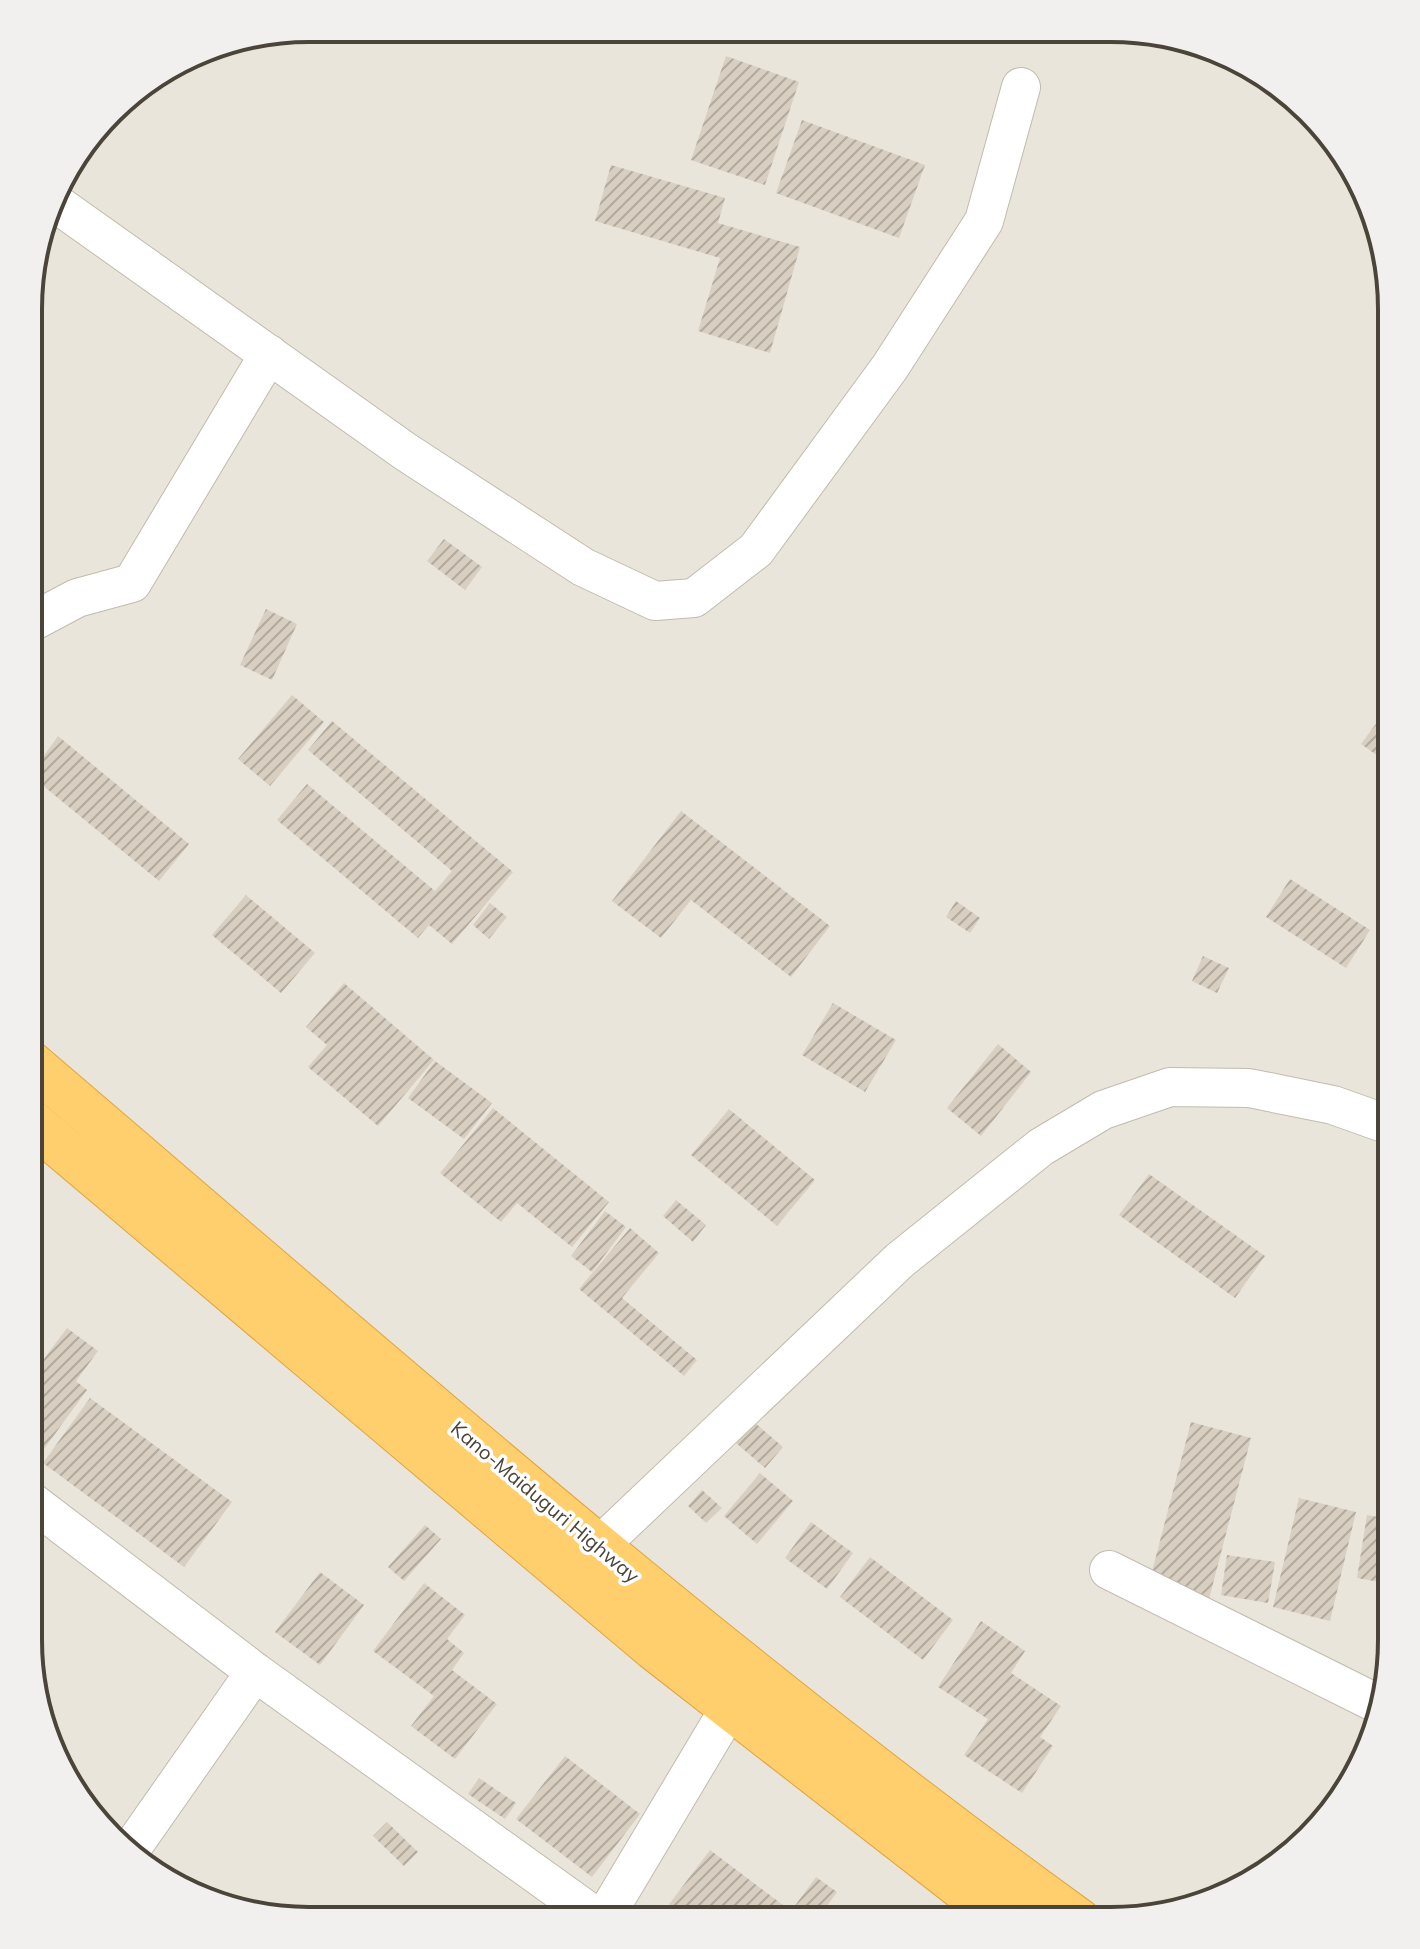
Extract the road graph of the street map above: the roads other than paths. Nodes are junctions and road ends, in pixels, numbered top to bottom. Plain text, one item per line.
1 (1021, 87) dead end
2 (62, 208) edge
3 (269, 354) junction
4 (42, 617) edge
5 (42, 1073) edge
6 (1377, 1121) edge
7 (42, 1130) edge
8 (42, 1510) edge
9 (598, 1547) junction
10 (1109, 1570) dead end
11 (255, 1672) junction
12 (742, 1693) junction
13 (1371, 1700) edge
14 (135, 1843) edge
15 (583, 1907) edge
16 (609, 1907) edge
17 (989, 1907) edge
18 (1058, 1907) edge

1 - 3 street
2 - 3 street
3 - 4 street
5 - 9 highway, Kano-Maiduguri Highway
6 - 9 street
7 - 12 highway, Kano-Maiduguri Highway
8 - 11 street
9 - 12 highway, Kano-Maiduguri Highway
10 - 13 street
11 - 14 street
11 - 15 street
12 - 16 street
12 - 17 highway, Kano-Maiduguri Highway
12 - 18 highway, Kano-Maiduguri Highway

